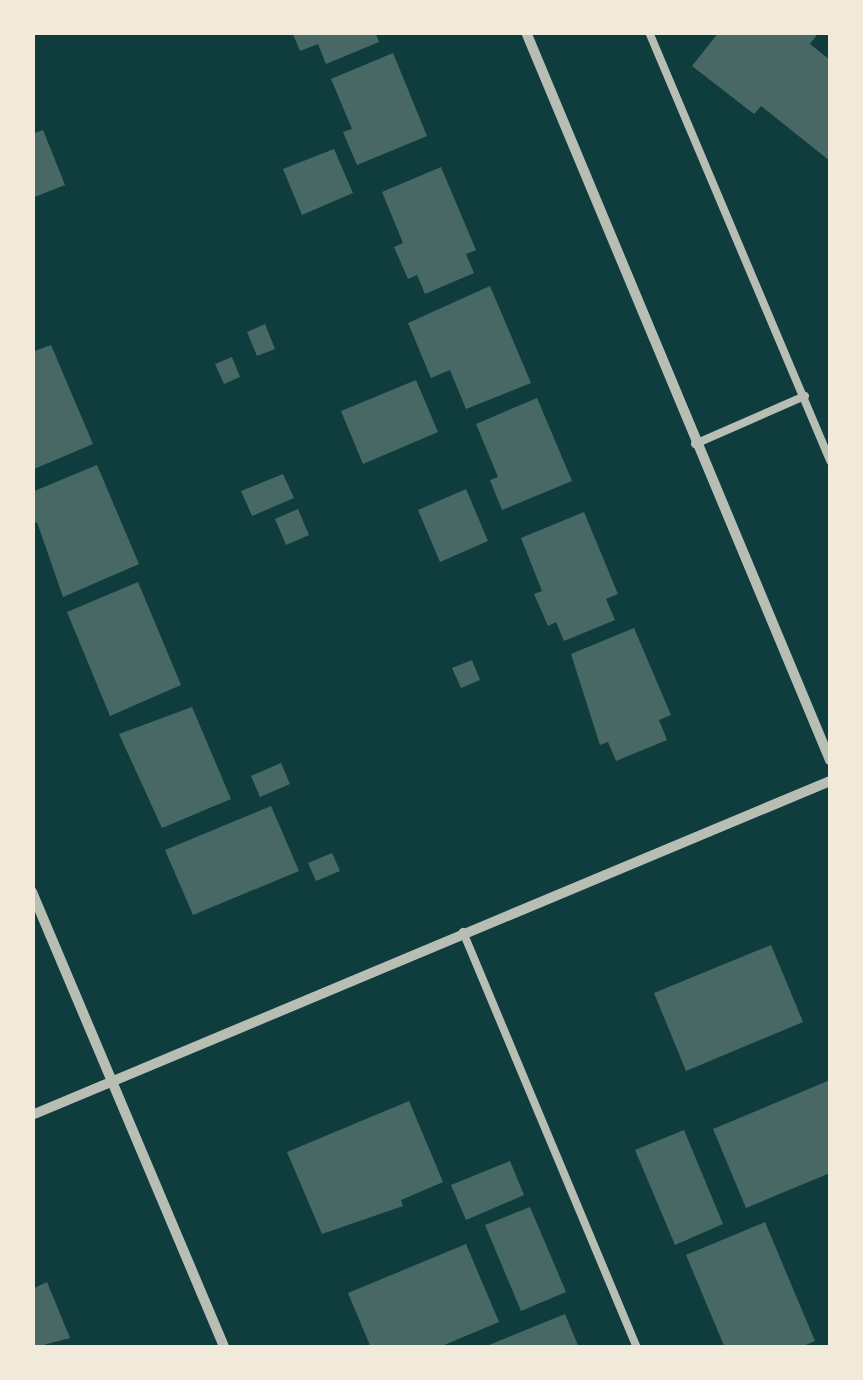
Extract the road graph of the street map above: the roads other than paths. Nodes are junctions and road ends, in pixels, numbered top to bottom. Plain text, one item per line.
1 (526, 32) edge
2 (649, 32) edge
3 (805, 396) junction
4 (695, 444) junction
5 (830, 461) edge
6 (830, 760) edge
7 (830, 781) edge
8 (32, 892) edge
9 (463, 932) junction
10 (112, 1081) junction
11 (32, 1116) edge
12 (224, 1348) edge
13 (637, 1348) edge

1 - 4 street
2 - 3 lane
3 - 4 lane
3 - 5 lane
4 - 6 street
7 - 9 street
8 - 10 street
9 - 10 street
9 - 13 lane
10 - 11 street
10 - 12 street

